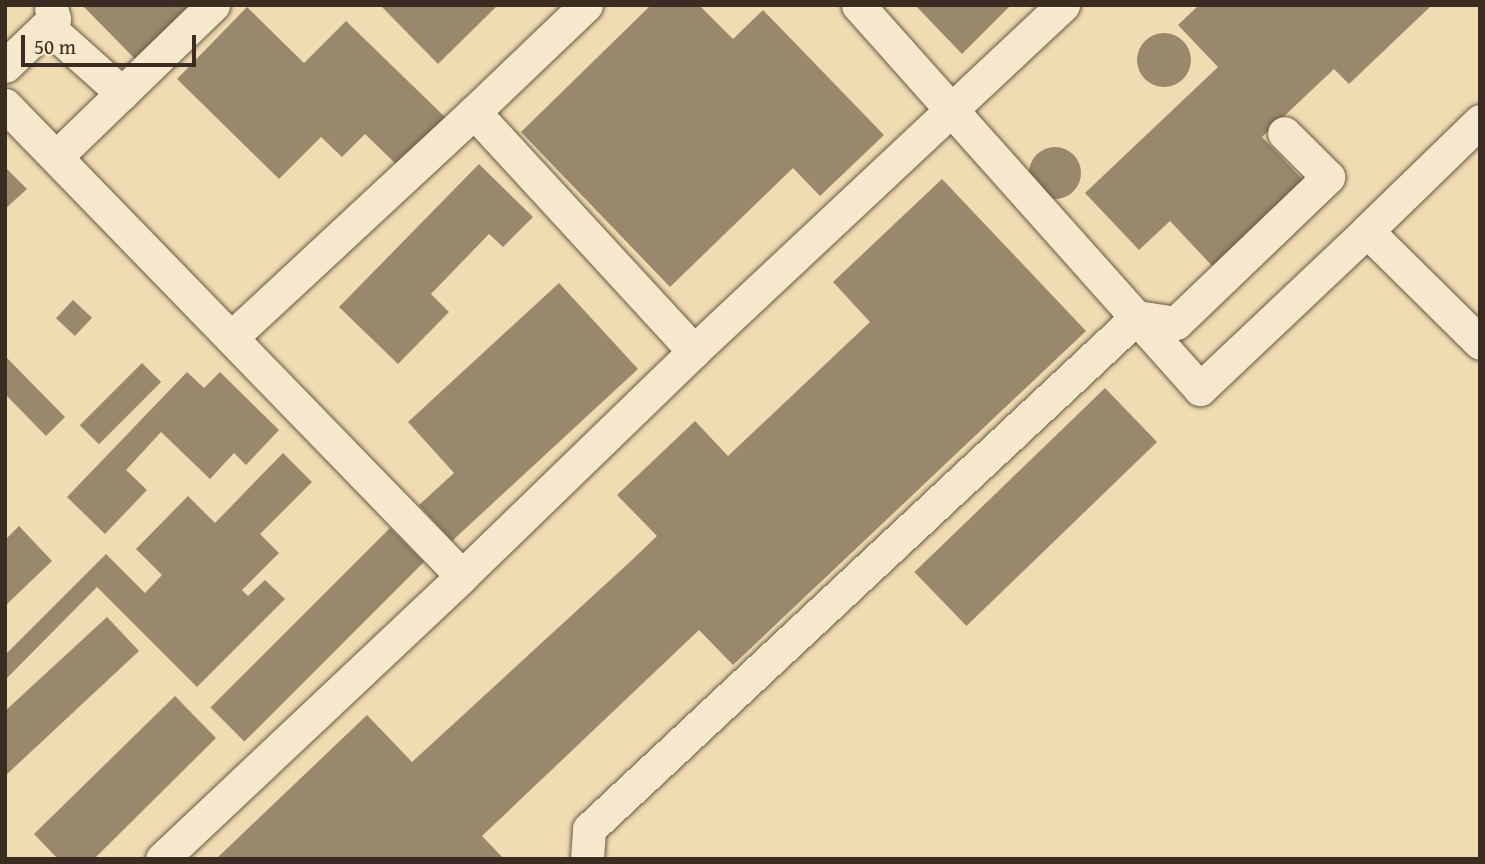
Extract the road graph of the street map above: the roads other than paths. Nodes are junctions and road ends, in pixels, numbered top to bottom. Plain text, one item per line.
1 (213, 5) edge
2 (586, 5) edge
3 (858, 5) edge
4 (1063, 5) edge
5 (49, 15) edge
6 (5, 65) edge
7 (122, 93) junction
8 (5, 105) edge
9 (953, 108) junction
10 (474, 112) junction
11 (1480, 121) edge
12 (1283, 133) dead end
13 (55, 157) junction
14 (1367, 231) junction
15 (1137, 317) junction
16 (232, 337) junction
17 (1480, 343) edge
18 (694, 351) junction
19 (462, 576) junction
20 (162, 859) edge
21 (587, 859) edge

1 - 7 lane
2 - 10 lane
3 - 9 lane
4 - 9 lane
5 - 6 lane
5 - 7 lane
7 - 13 lane
8 - 13 lane
9 - 15 lane
9 - 18 lane
10 - 16 lane
10 - 18 lane
11 - 14 lane
12 - 15 lane
13 - 16 lane
14 - 15 lane
14 - 17 lane
15 - 21 lane
16 - 19 lane
18 - 19 lane
19 - 20 lane

